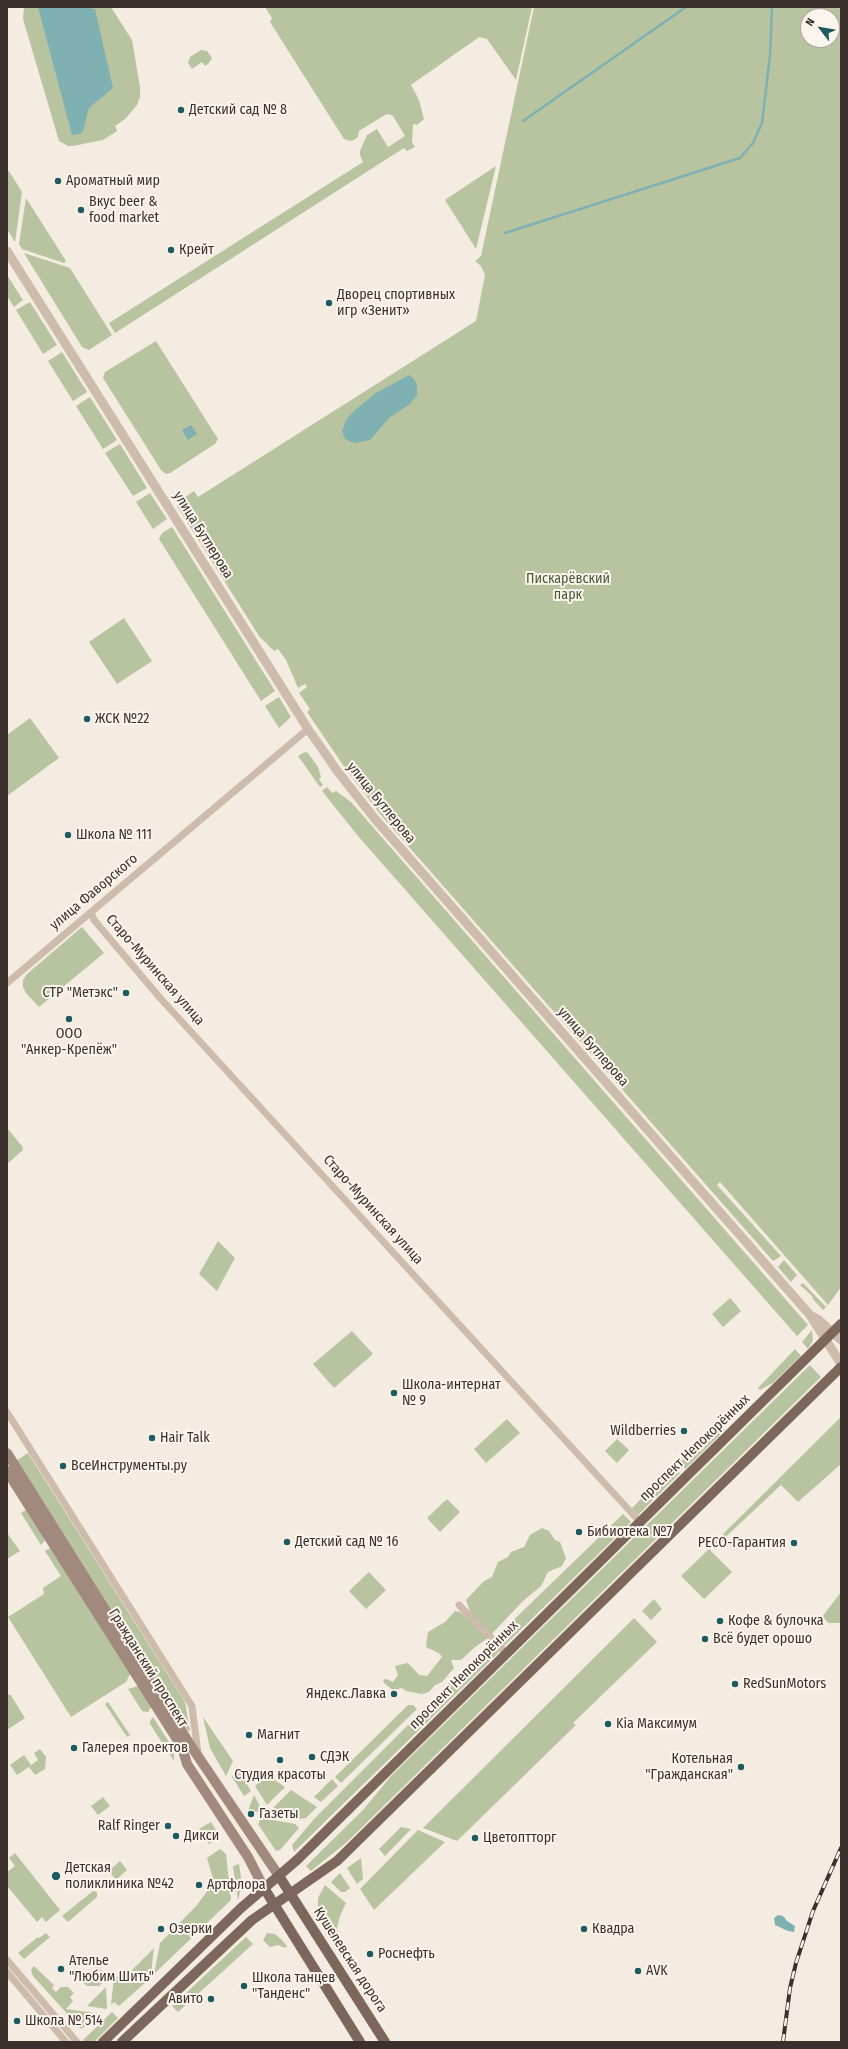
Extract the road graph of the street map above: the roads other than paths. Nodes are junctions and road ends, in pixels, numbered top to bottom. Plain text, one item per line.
1 (7, 251) edge
2 (308, 729) junction
3 (91, 912) junction
4 (7, 983) edge
5 (841, 1324) edge
6 (829, 1337) junction
7 (841, 1340) edge
8 (841, 1364) edge
9 (841, 1367) edge
10 (7, 1412) edge
11 (7, 1453) edge
12 (7, 1471) edge
13 (640, 1522) junction
14 (459, 1605) dead end
15 (506, 1653) junction
16 (198, 1754) junction
17 (279, 1876) junction
18 (264, 1888) junction
19 (290, 1894) junction
20 (274, 1904) junction
21 (7, 1960) edge
22 (7, 1972) edge
23 (66, 2042) edge
24 (77, 2042) edge
25 (103, 2042) edge
26 (122, 2042) edge
27 (360, 2042) edge
28 (385, 2042) edge

1 - 2 street, улица Бутлерова
2 - 3 street, улица Фаворского
2 - 6 street, улица Бутлерова
3 - 4 street, улица Фаворского
3 - 13 street, Старо-Муринская улица
5 - 6 main road, проспект Непокорённых
6 - 7 street, улица Бутлерова
6 - 8 street, улица Бутлерова
6 - 13 main road, проспект Непокорённых
9 - 19 main road
10 - 16 street, Гражданский проспект
11 - 16 main road, Гражданский проспект
12 - 18 main road, Гражданский проспект
13 - 15 main road, проспект Непокорённых
14 - 15 street
15 - 17 main road, проспект Непокорённых
16 - 17 main road, Гражданский проспект
17 - 18 main road, проспект Непокорённых
17 - 19 main road, Гражданский проспект
18 - 20 main road, Гражданский проспект
18 - 25 main road, проспект Непокорённых
19 - 20 main road
19 - 28 main road, Кушелевская дорога
20 - 26 main road
20 - 27 main road
21 - 24 street
22 - 23 street

